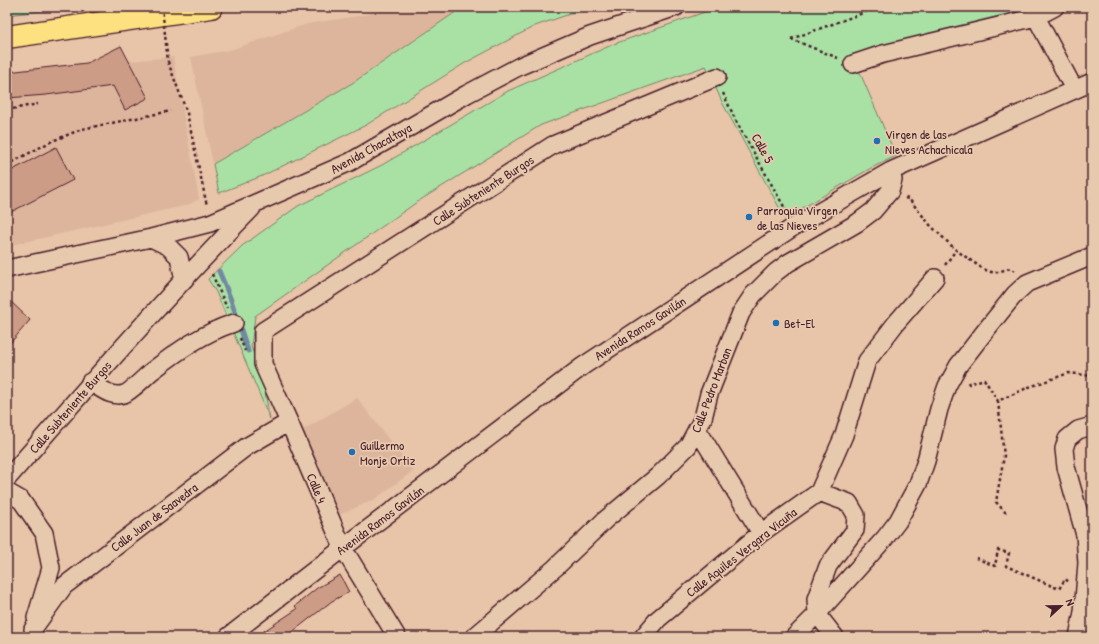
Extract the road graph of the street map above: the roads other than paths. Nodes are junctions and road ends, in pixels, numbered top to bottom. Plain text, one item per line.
1 (211, 7) edge
2 (676, 7) edge
3 (1055, 7) edge
4 (1036, 17) junction
5 (7, 36) edge
6 (853, 64) road end
7 (717, 77) road end
8 (1092, 82) edge
9 (1074, 89) junction
10 (891, 171) junction
11 (258, 202) junction
12 (152, 238) junction
13 (1092, 256) edge
14 (7, 269) edge
15 (935, 278) dead end
16 (184, 280) junction
17 (234, 323) dead end
18 (263, 331) joint
19 (90, 382) junction
20 (289, 422) junction
21 (1092, 426) edge
22 (697, 429) junction
23 (7, 479) edge
24 (7, 492) edge
25 (820, 492) junction
26 (761, 533) junction
27 (343, 548) junction
28 (817, 614) junction
29 (31, 633) edge
30 (228, 637) edge
31 (396, 637) edge
32 (474, 637) edge
33 (643, 637) edge
34 (794, 637) edge
35 (834, 637) edge
36 (1078, 637) edge

1 - 5 highway
2 - 11 street, Avenida Chacaltaya
3 - 4 street
4 - 6 street
4 - 9 street
7 - 18 street, Calle Subteniente Burgos
8 - 9 street, Avenida Ramos Gavilán
9 - 10 street, Avenida Ramos Gavilán
10 - 22 street, Calle Pedro Marban
10 - 27 street, Avenida Ramos Gavilán
11 - 12 street, Avenida Chacaltaya
11 - 16 street, Calle Subteniente Burgos
12 - 14 street, Avenida Chacaltaya
12 - 16 street
13 - 28 street
15 - 25 street
16 - 19 street, Calle Subteniente Burgos
17 - 19 street
18 - 20 street, Calle 4
19 - 23 street, Calle Subteniente Burgos
20 - 27 street, Calle 4
20 - 29 street, Calle Juan de Saavedra
21 - 36 street
22 - 26 street
22 - 32 street, Calle Pedro Marban
24 - 29 street, Calle Juan de Saavedra
25 - 26 street, Calle Aquiles Vergara Vicuña
25 - 28 street
26 - 33 street, Calle Aquiles Vergara Vicuña
27 - 30 street, Avenida Ramos Gavilán
27 - 31 street, Calle 4
28 - 34 street
28 - 35 street

